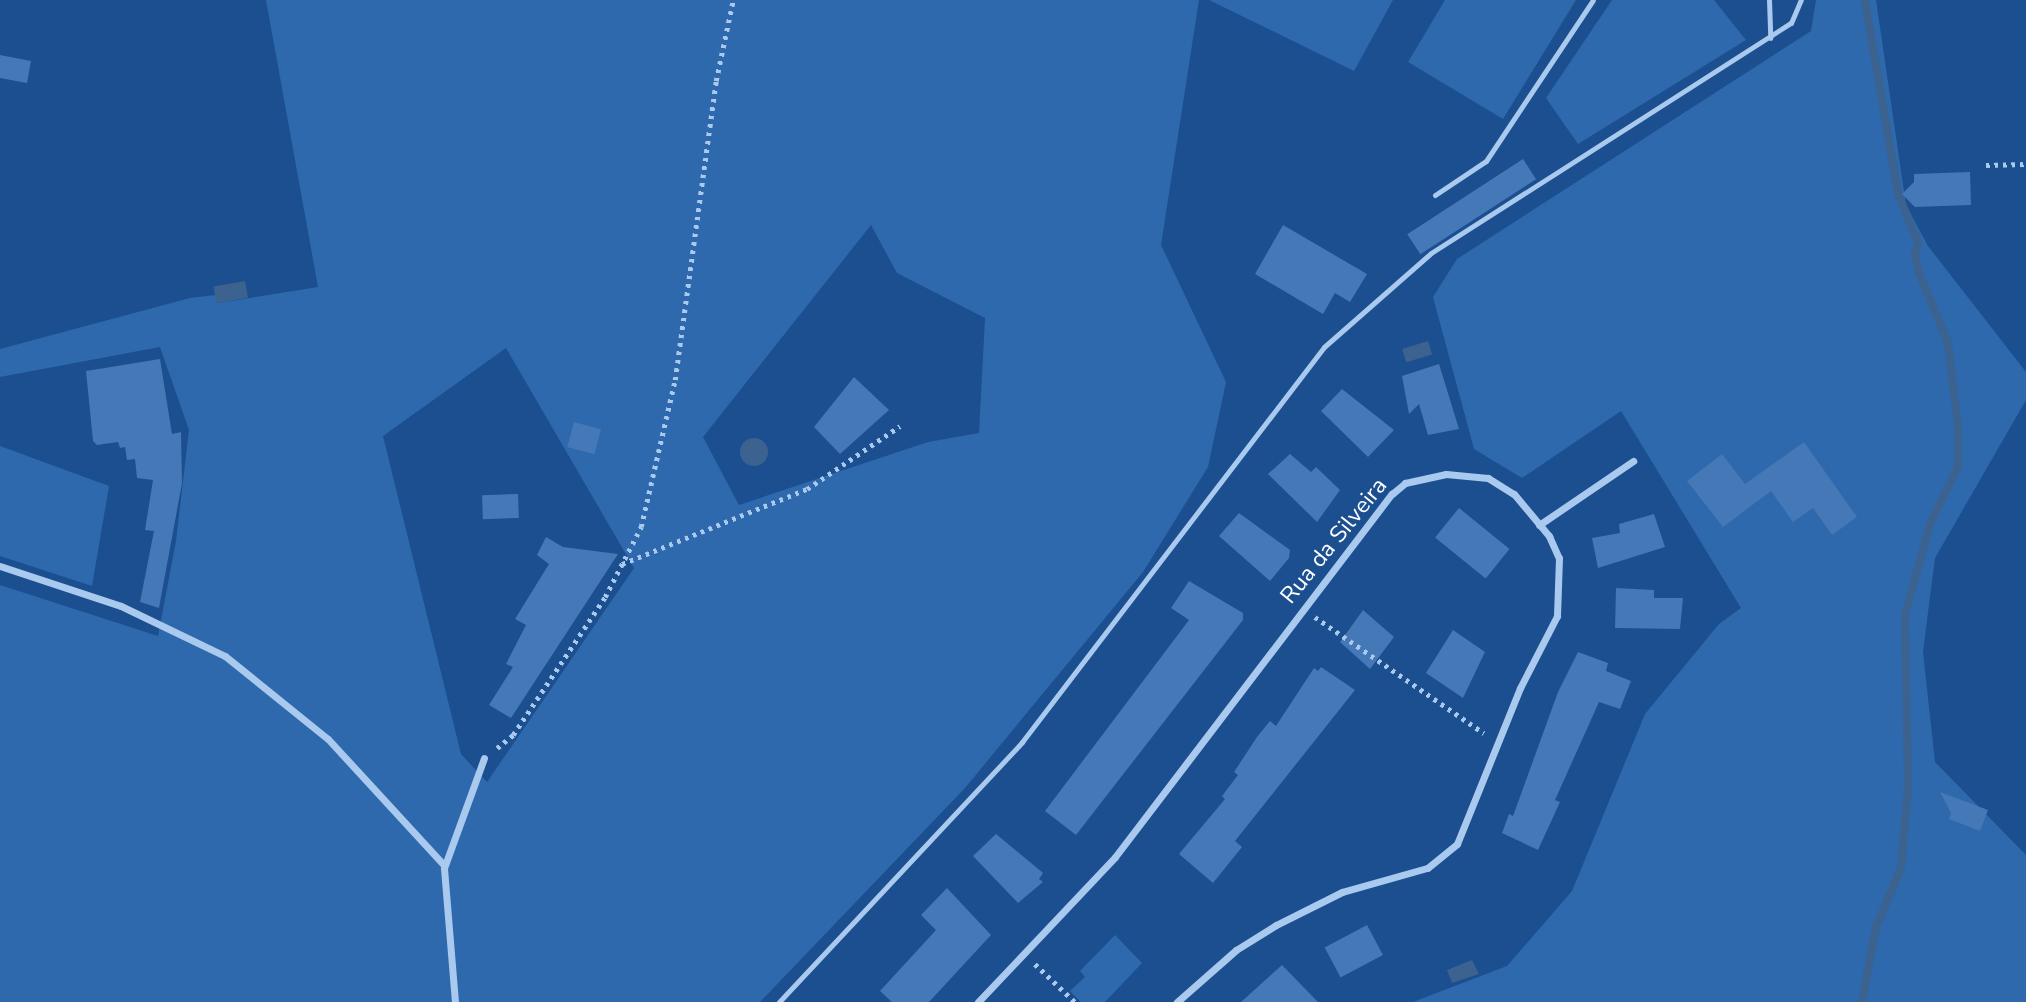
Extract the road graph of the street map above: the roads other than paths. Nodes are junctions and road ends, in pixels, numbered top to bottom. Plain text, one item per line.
1 (1592, 0) edge
2 (1769, 0) edge
3 (1801, 0) edge
4 (1770, 38) junction
5 (1435, 195) dead end
6 (1633, 461) dead end
7 (1539, 525) junction
8 (0, 566) edge
9 (484, 758) road end
10 (444, 864) junction
11 (455, 1002) edge
12 (779, 1002) edge
13 (978, 1002) edge
14 (1177, 1002) edge

1 - 5 lane
2 - 4 lane
3 - 4 lane
4 - 12 lane
6 - 7 street
7 - 13 street, Rua da Silveira
7 - 14 street, Rua da Silveira
8 - 10 street
9 - 10 street
10 - 11 street

